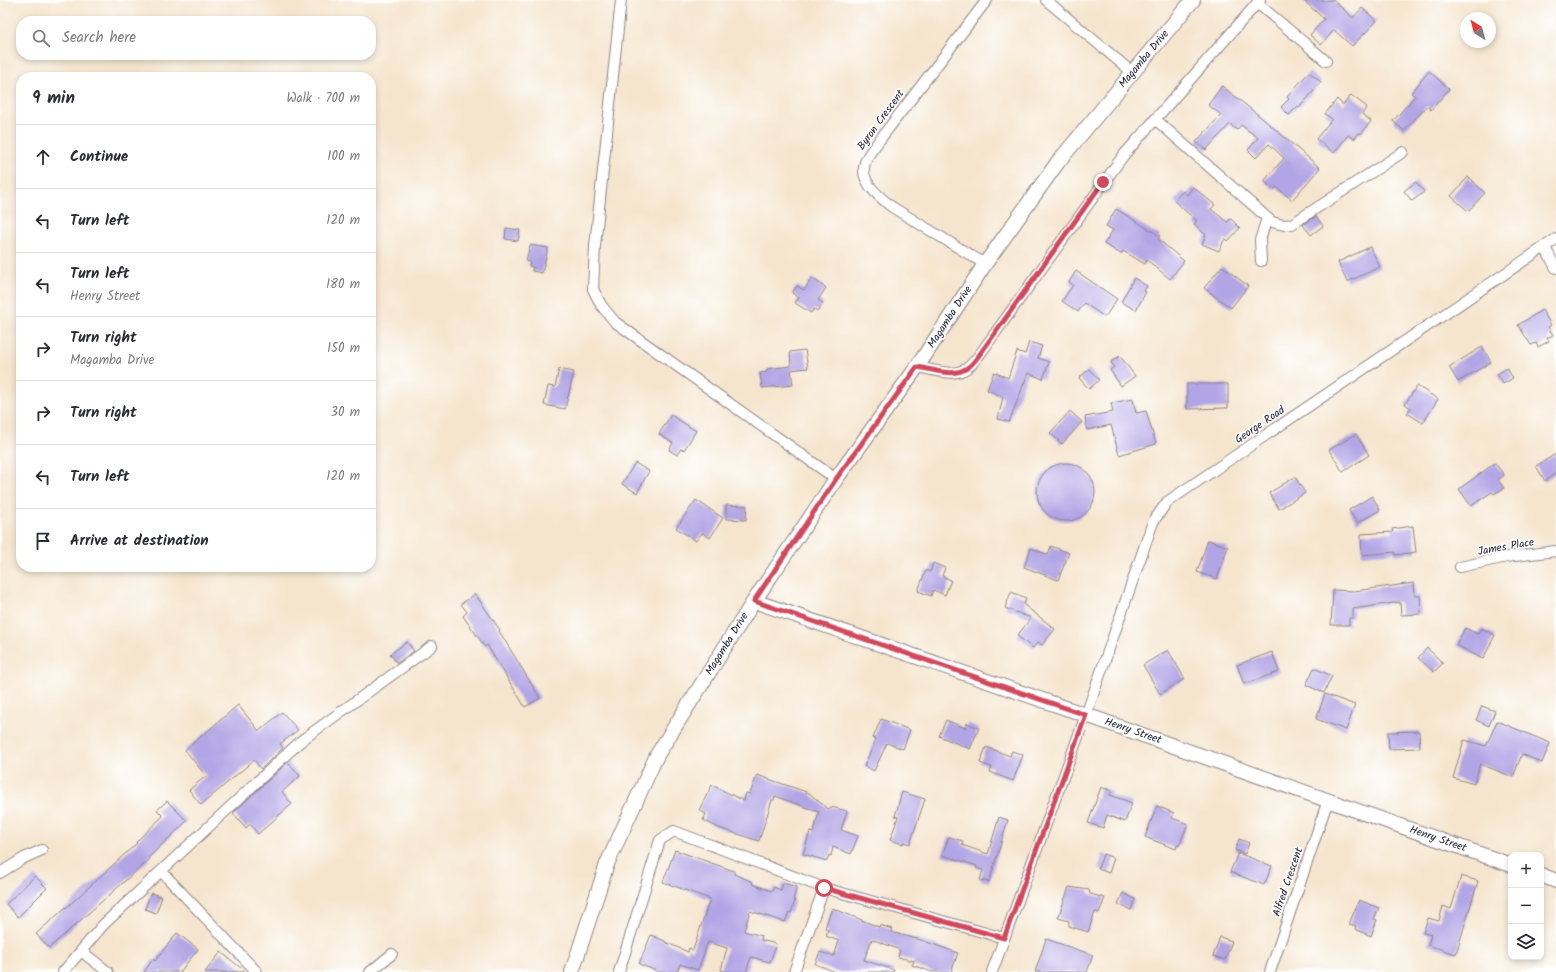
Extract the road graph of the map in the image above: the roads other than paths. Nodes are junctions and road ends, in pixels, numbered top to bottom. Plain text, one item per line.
1 (621, 0) edge
2 (987, 0) edge
3 (1046, 0) edge
4 (1193, 0) edge
5 (1259, 2) edge
6 (1326, 61) dead end
7 (1133, 73) junction
8 (1155, 119) junction
9 (1403, 152) dead end
10 (1267, 218) junction
11 (1556, 238) edge
12 (1544, 246) junction
13 (1261, 261) dead end
14 (985, 264) junction
15 (1556, 268) edge
16 (917, 367) junction
17 (836, 479) junction
18 (1556, 551) edge
19 (1460, 567) dead end
20 (754, 601) junction
21 (432, 646) dead end
22 (1086, 715) junction
23 (1328, 800) junction
24 (42, 850) dead end
25 (1508, 864) edge
26 (161, 871) junction
27 (0, 873) edge
28 (1544, 876) edge
29 (1556, 881) edge
30 (824, 888) junction
31 (1004, 938) junction
32 (81, 951) junction
33 (392, 954) dead end
34 (63, 972) edge
35 (108, 972) edge
36 (257, 972) edge
37 (370, 972) edge
38 (572, 972) edge
39 (619, 972) edge
40 (794, 972) edge
41 (992, 972) edge
42 (1270, 972) edge

1 - 17 street
2 - 14 street, Byron Crescent
3 - 7 street
4 - 7 street, Magamba Drive
5 - 6 street
5 - 8 street
7 - 14 street, Magamba Drive
8 - 10 street
8 - 16 street
9 - 10 street
10 - 13 street
11 - 12 street, George Road
12 - 15 street
12 - 22 street, George Road
14 - 16 street, Magamba Drive
16 - 17 street, Magamba Drive
17 - 20 street, Magamba Drive
18 - 19 street, James Place
20 - 22 street, Henry Street
20 - 38 street, Magamba Drive
21 - 26 street
22 - 23 street, Henry Street
22 - 31 street, George Road
23 - 25 street, Henry Street
23 - 42 street, Alfred Crescent
24 - 27 street
26 - 32 street
26 - 36 street
28 - 29 street
30 - 31 street
30 - 39 street
30 - 40 street
31 - 41 street, George Road
32 - 34 street
32 - 35 street
33 - 37 street

